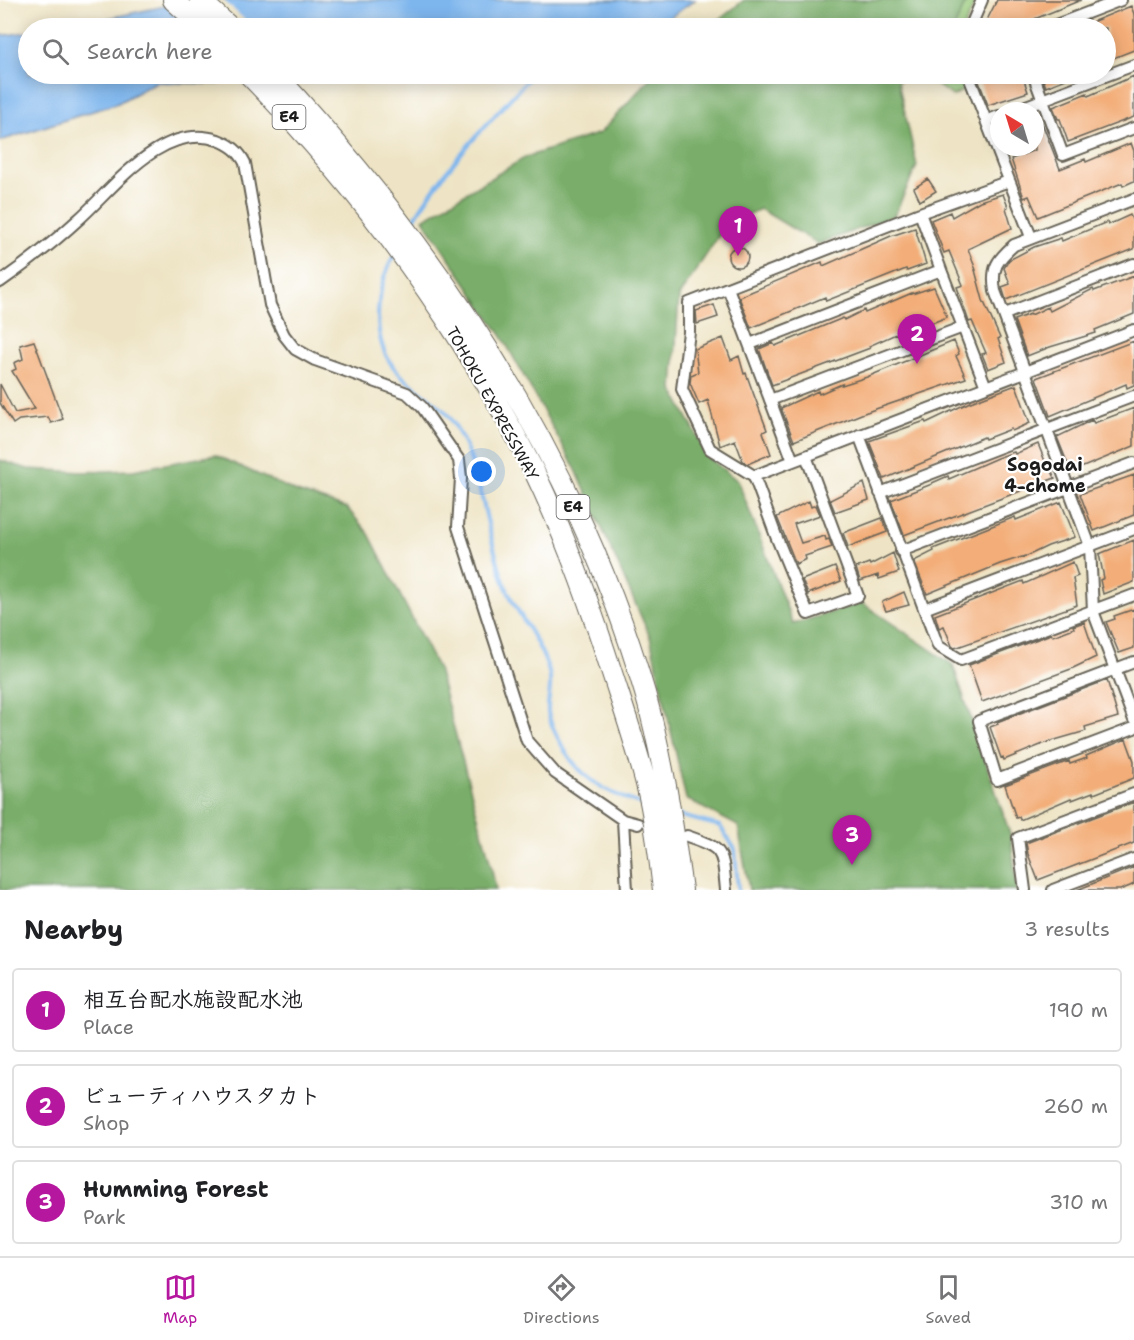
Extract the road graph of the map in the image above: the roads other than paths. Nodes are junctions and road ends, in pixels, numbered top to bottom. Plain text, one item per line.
1 (173, 0) edge
2 (202, 0) edge
3 (982, 0) edge
4 (1115, 1) edge
5 (193, 18) edge
6 (220, 18) edge
7 (974, 18) edge
8 (1073, 18) edge
9 (1134, 65) edge
10 (1116, 72) edge
11 (257, 84) edge
12 (284, 84) edge
13 (972, 84) edge
14 (1037, 84) edge
15 (1085, 84) edge
16 (1043, 100) junction
17 (1038, 102) edge
18 (990, 119) edge
19 (986, 121) junction
20 (1134, 128) edge
21 (1009, 181) junction
22 (1134, 199) edge
23 (920, 213) junction
24 (1031, 237) junction
25 (1134, 264) edge
26 (941, 270) junction
27 (0, 282) edge
28 (728, 288) junction
29 (1005, 314) junction
30 (963, 327) junction
31 (1134, 330) edge
32 (750, 344) junction
33 (1026, 372) junction
34 (986, 387) junction
35 (1134, 396) edge
36 (770, 400) junction
37 (1046, 428) junction
38 (859, 435) junction
39 (806, 456) junction
40 (793, 461) junction
41 (1134, 463) edge
42 (754, 476) junction
43 (1069, 487) junction
44 (880, 493) junction
45 (1134, 529) edge
46 (1090, 546) junction
47 (902, 551) junction
48 (1134, 595) edge
49 (924, 609) junction
50 (1093, 611) junction
51 (1134, 662) edge
52 (1114, 670) junction
53 (1134, 720) edge
54 (1134, 728) edge
55 (1134, 794) edge
56 (623, 820) junction
57 (663, 827) junction
58 (1134, 859) edge
59 (627, 890) edge
60 (663, 890) edge
61 (682, 890) edge
62 (726, 890) edge
63 (1025, 890) edge
64 (1053, 890) edge

1 - 5 highway
2 - 6 highway
3 - 7 street
4 - 8 street
9 - 10 street
11 - 57 highway, TOHOKU EXPRESSWAY / E4
12 - 57 highway, TOHOKU EXPRESSWAY / E4
13 - 19 street
14 - 16 street
15 - 16 street
16 - 17 street
16 - 20 street
18 - 19 street
19 - 21 street
21 - 23 street
21 - 24 street
22 - 24 street
23 - 26 street
23 - 28 street
24 - 29 street
25 - 29 street
26 - 30 street
26 - 32 street
27 - 56 street
28 - 32 street
28 - 42 street
29 - 33 street
30 - 34 street
30 - 36 street
31 - 33 street
32 - 36 street
33 - 34 street
33 - 37 street
34 - 38 street
35 - 37 street
36 - 40 street
37 - 43 street
37 - 44 street
38 - 39 street
38 - 44 street
39 - 40 street
39 - 42 street
40 - 42 street
41 - 43 street
43 - 46 street
43 - 47 street
44 - 47 street
45 - 46 street
46 - 49 street
46 - 50 street
47 - 49 street
48 - 50 street
49 - 50 street
50 - 52 street
51 - 52 street
52 - 53 street
52 - 54 street
55 - 63 street
56 - 57 street
56 - 59 street
57 - 60 highway, TOHOKU EXPRESSWAY / E4
57 - 61 highway, TOHOKU EXPRESSWAY / E4
57 - 62 street
58 - 64 street

